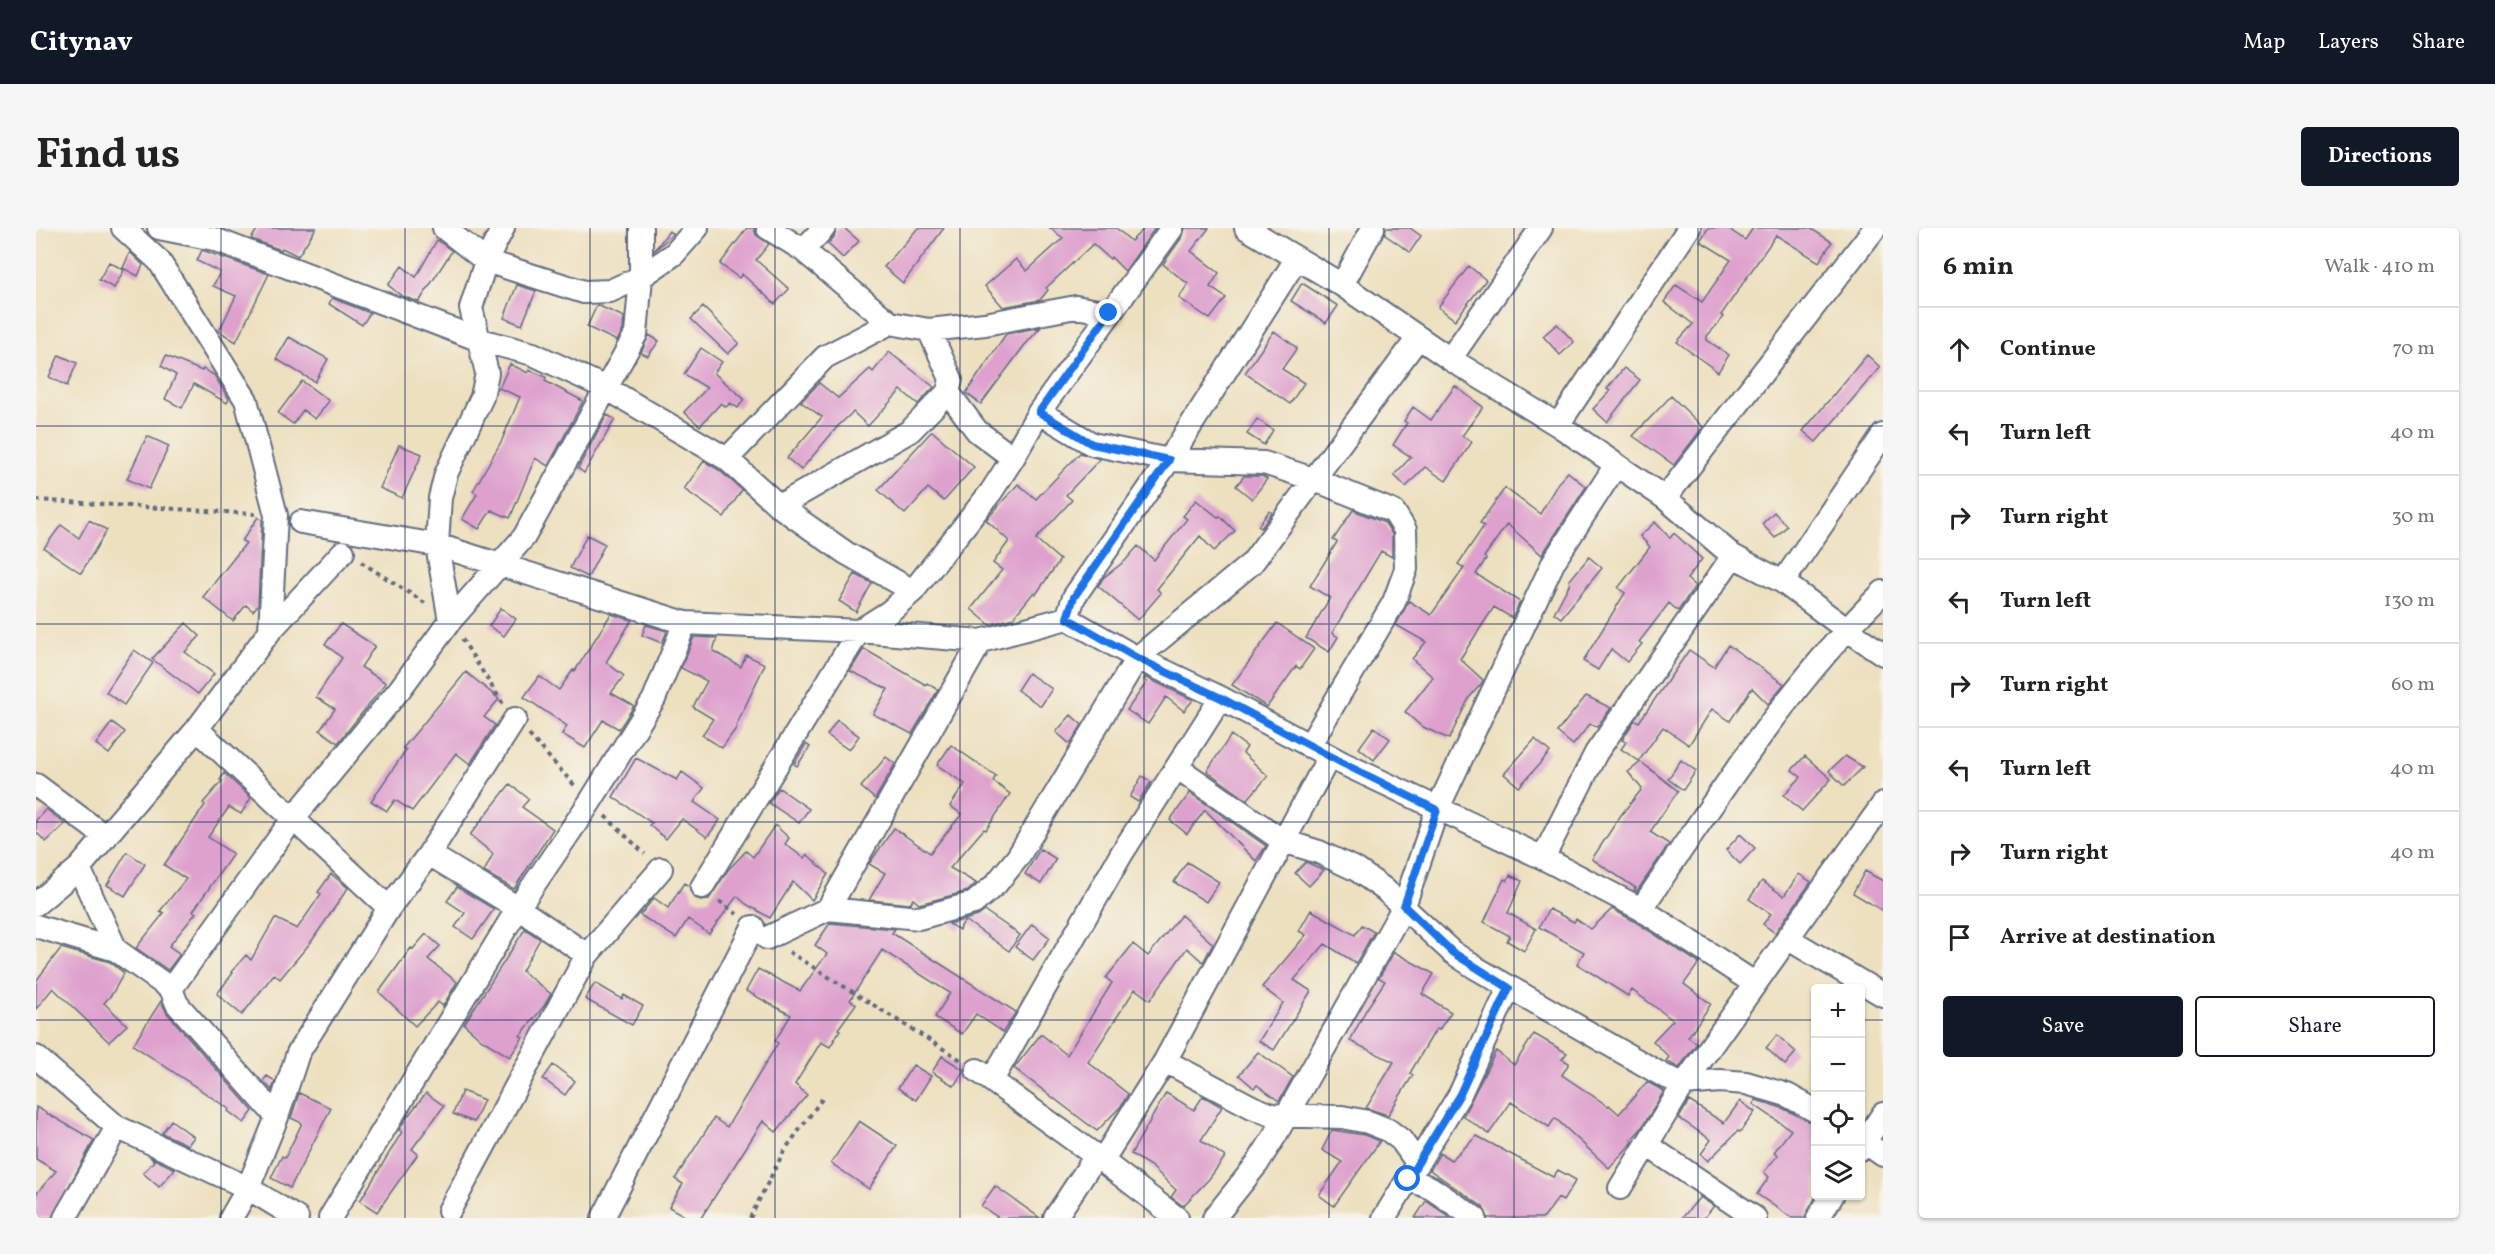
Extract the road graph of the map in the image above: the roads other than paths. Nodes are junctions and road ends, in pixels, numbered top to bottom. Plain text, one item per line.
1 (123, 228) edge
2 (159, 228) edge
3 (444, 228) edge
4 (503, 228) edge
5 (642, 228) edge
6 (697, 228) edge
7 (768, 228) edge
8 (824, 228) edge
9 (1172, 228) edge
10 (1246, 228) edge
11 (1373, 228) edge
12 (1541, 228) edge
13 (1689, 228) edge
14 (1875, 228) edge
15 (1879, 228) edge
16 (1883, 232) edge
17 (224, 234) edge
18 (803, 250) junction
19 (1297, 258) junction
20 (486, 261) junction
21 (641, 277) junction
22 (1342, 285) junction
23 (1109, 313) junction
24 (890, 323) junction
25 (929, 330) junction
26 (1418, 338) junction
27 (480, 340) junction
28 (1450, 359) junction
29 (606, 388) junction
30 (948, 392) junction
31 (1039, 412) junction
32 (1558, 425) junction
33 (1883, 435) edge
34 (1014, 458) junction
35 (727, 459) junction
36 (1169, 460) junction
37 (1616, 465) junction
38 (1313, 479) junction
39 (1665, 498) junction
40 (779, 506) junction
41 (301, 522) dead end
42 (437, 545) junction
43 (343, 552) dead end
44 (1733, 555) junction
45 (502, 564) junction
46 (1783, 582) junction
47 (913, 591) junction
48 (1883, 592) edge
49 (1067, 618) junction
50 (450, 621) junction
51 (685, 623) junction
52 (1846, 629) junction
53 (270, 631) junction
54 (859, 631) junction
55 (981, 641) junction
56 (1883, 654) edge
57 (1137, 658) junction
58 (1221, 698) junction
59 (515, 719) dead end
60 (197, 729) junction
61 (1309, 746) junction
62 (1329, 757) junction
63 (1178, 768) junction
64 (36, 785) edge
65 (1883, 804) edge
66 (1437, 810) junction
67 (292, 820) junction
68 (106, 837) junction
69 (1283, 841) junction
70 (429, 854) junction
71 (1543, 858) junction
72 (79, 868) junction
73 (661, 869) dead end
74 (702, 887) dead end
75 (36, 904) edge
76 (1404, 906) junction
77 (389, 908) junction
78 (518, 908) junction
79 (828, 909) junction
80 (1641, 909) junction
81 (36, 926) edge
82 (1787, 938) junction
83 (116, 950) junction
84 (587, 955) junction
85 (1754, 983) junction
86 (1509, 988) junction
87 (171, 989) junction
88 (1883, 995) edge
89 (36, 1057) edge
90 (1165, 1061) junction
91 (1684, 1084) junction
92 (1811, 1109) edge
93 (1883, 1114) edge
94 (1287, 1116) junction
95 (278, 1117) junction
96 (117, 1127) junction
97 (1647, 1145) junction
98 (1867, 1146) edge
99 (1099, 1158) junction
100 (1413, 1171) junction
101 (248, 1188) junction
102 (1620, 1188) dead end
103 (1829, 1200) edge
104 (449, 1210) dead end
105 (65, 1218) edge
106 (231, 1218) edge
107 (297, 1218) edge
108 (330, 1218) edge
109 (603, 1218) edge
110 (1055, 1218) edge
111 (1177, 1218) edge
112 (1214, 1218) edge
113 (1384, 1218) edge
114 (1475, 1218) edge
115 (1755, 1218) edge
116 (1818, 1218) edge

1 - 53 street
2 - 17 street
3 - 20 street
4 - 20 street
5 - 21 street
6 - 21 street
7 - 18 street
8 - 18 street
9 - 23 street
10 - 19 street
11 - 22 street
12 - 28 street
13 - 32 street
14 - 39 street
15 - 16 street
17 - 27 street
18 - 24 street
19 - 22 street
19 - 36 street
20 - 21 street
20 - 27 street
21 - 29 street
22 - 26 street
23 - 25 street
23 - 31 street
24 - 25 street
24 - 35 street
25 - 30 street
26 - 28 street
26 - 38 street
27 - 29 street
27 - 42 street
28 - 32 street
29 - 35 street
29 - 45 street
30 - 34 street
30 - 40 street
31 - 34 street
31 - 36 street
32 - 37 street
33 - 46 street
34 - 47 street
35 - 40 street
36 - 38 street
36 - 49 street
37 - 39 street
37 - 66 street
38 - 57 street
38 - 61 street
39 - 44 street
40 - 47 street
41 - 42 street
42 - 45 street
42 - 50 street
43 - 53 street
44 - 46 street
44 - 71 street
45 - 50 street
45 - 51 street
46 - 52 street
47 - 54 street
48 - 52 street
49 - 55 street
49 - 57 street
50 - 67 street
51 - 54 street
51 - 78 street
52 - 56 street
52 - 80 street
53 - 60 street
54 - 55 street
54 - 74 street
55 - 79 street
57 - 58 street
57 - 79 street
58 - 61 street
58 - 63 street
59 - 70 street
60 - 67 street
60 - 68 street
61 - 62 street
62 - 66 street
62 - 69 street
63 - 69 street
63 - 99 street
64 - 68 street
65 - 82 street
66 - 71 street
66 - 76 street
67 - 77 street
67 - 87 street
68 - 72 street
69 - 76 street
69 - 90 street
70 - 77 street
70 - 78 street
71 - 80 street
72 - 75 street
72 - 83 street
73 - 84 street
76 - 86 street
76 - 94 street
77 - 95 street
78 - 84 street
78 - 108 street
79 - 109 street
80 - 85 street
81 - 83 street
82 - 85 street
82 - 88 street
83 - 87 street
84 - 104 street
85 - 91 street
86 - 91 street
86 - 100 street
87 - 95 street
89 - 96 street
90 - 94 street
90 - 99 street
91 - 92 street
91 - 97 street
93 - 98 street
94 - 100 street
94 - 112 street
95 - 101 street
96 - 101 street
96 - 105 street
97 - 102 street
97 - 115 street
99 - 110 street
99 - 111 street
100 - 113 street
100 - 114 street
101 - 106 street
101 - 107 street
103 - 116 street

